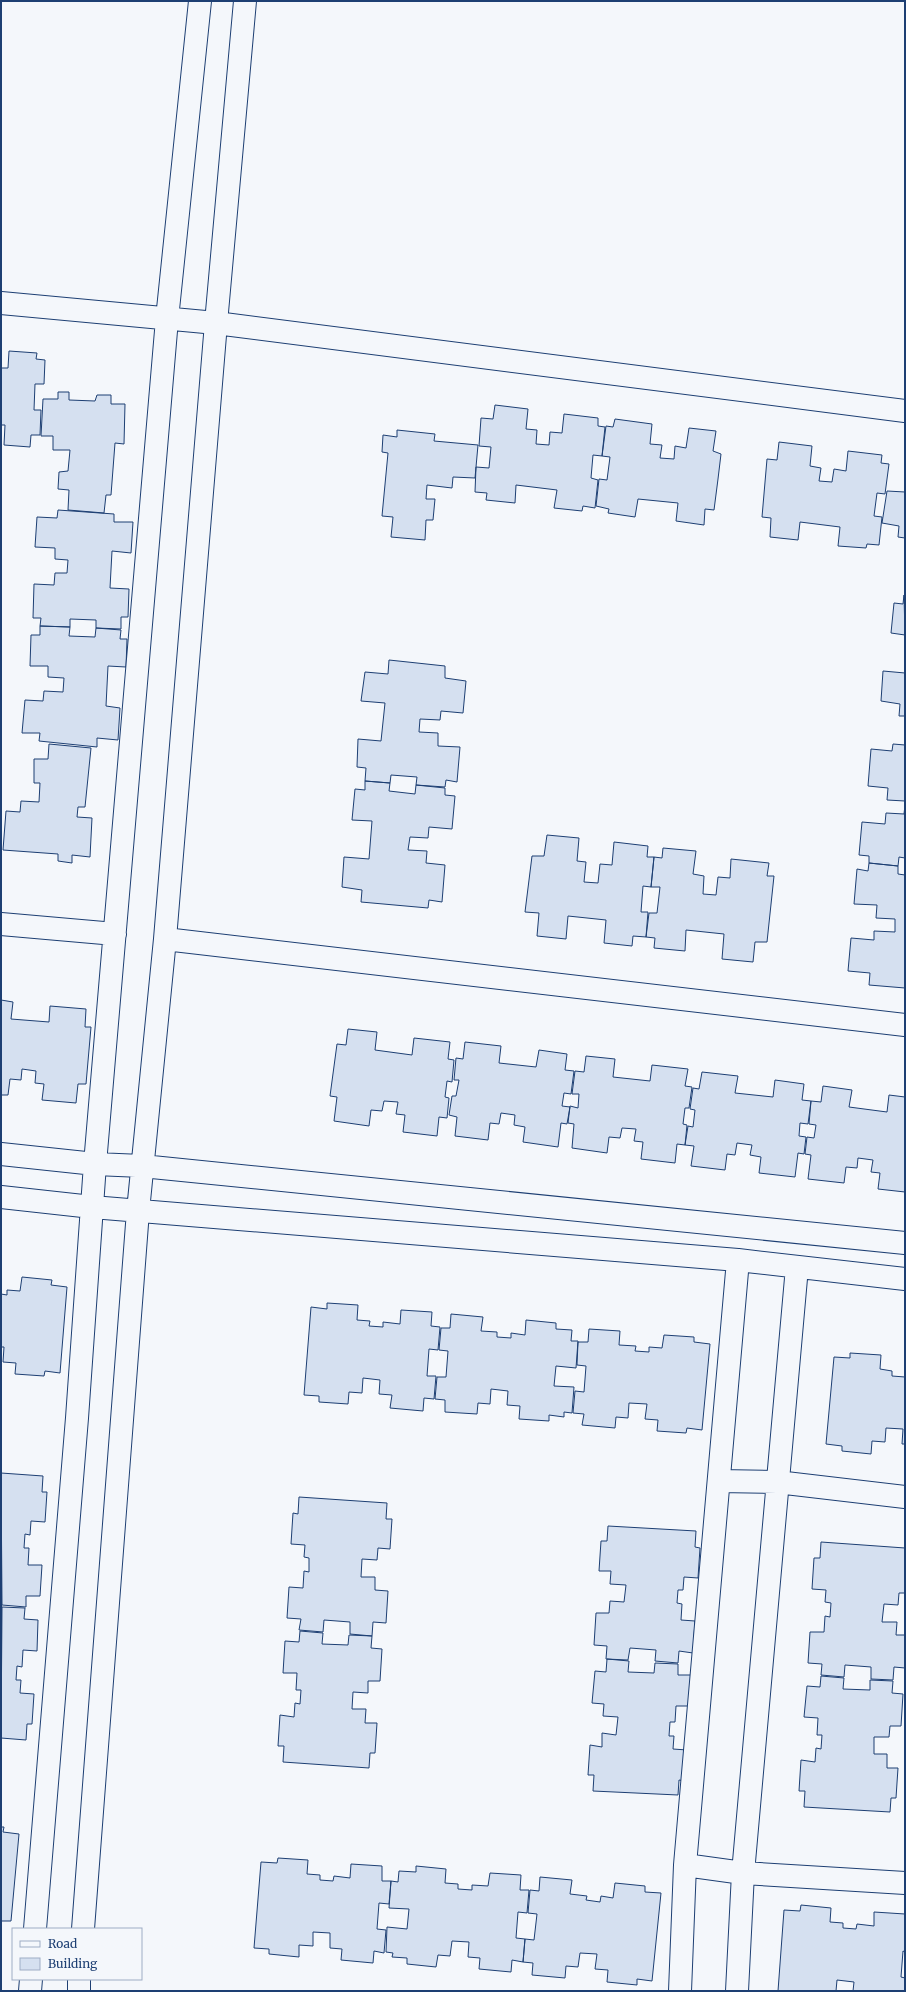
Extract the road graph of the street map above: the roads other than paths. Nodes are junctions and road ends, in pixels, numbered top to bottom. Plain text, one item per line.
1 (200, 1) edge
2 (245, 1) edge
3 (1, 303) edge
4 (167, 319) junction
5 (216, 323) junction
6 (905, 411) edge
7 (1, 924) edge
8 (115, 934) junction
9 (165, 939) junction
10 (905, 1025) edge
11 (1, 1154) edge
12 (95, 1164) junction
13 (142, 1166) junction
14 (1, 1197) edge
15 (92, 1207) junction
16 (138, 1211) junction
17 (905, 1243) edge
18 (738, 1260) junction
19 (797, 1267) junction
20 (905, 1279) edge
21 (719, 1481) junction
22 (777, 1482) junction
23 (905, 1497) edge
24 (686, 1865) junction
25 (743, 1873) junction
26 (905, 1883) edge
27 (35, 1928) edge
28 (83, 1928) edge
29 (31, 1980) edge
30 (80, 1980) edge
31 (30, 1991) edge
32 (78, 1991) edge
33 (680, 1991) edge
34 (737, 1991) edge

1 - 4 street
2 - 5 street
3 - 4 street
4 - 5 street
4 - 8 street
5 - 6 street
5 - 9 street
7 - 8 street
8 - 12 street
9 - 10 street
9 - 13 street
11 - 12 street
12 - 13 street
12 - 15 street
13 - 16 street
13 - 17 street
14 - 15 street
15 - 16 street
15 - 27 street
16 - 18 street
16 - 28 street
18 - 19 street
18 - 21 street
19 - 20 street
19 - 22 street
21 - 22 street
21 - 24 street
22 - 23 street
22 - 25 street
24 - 25 street
24 - 33 street
25 - 26 street
25 - 34 street
29 - 31 street
30 - 32 street

